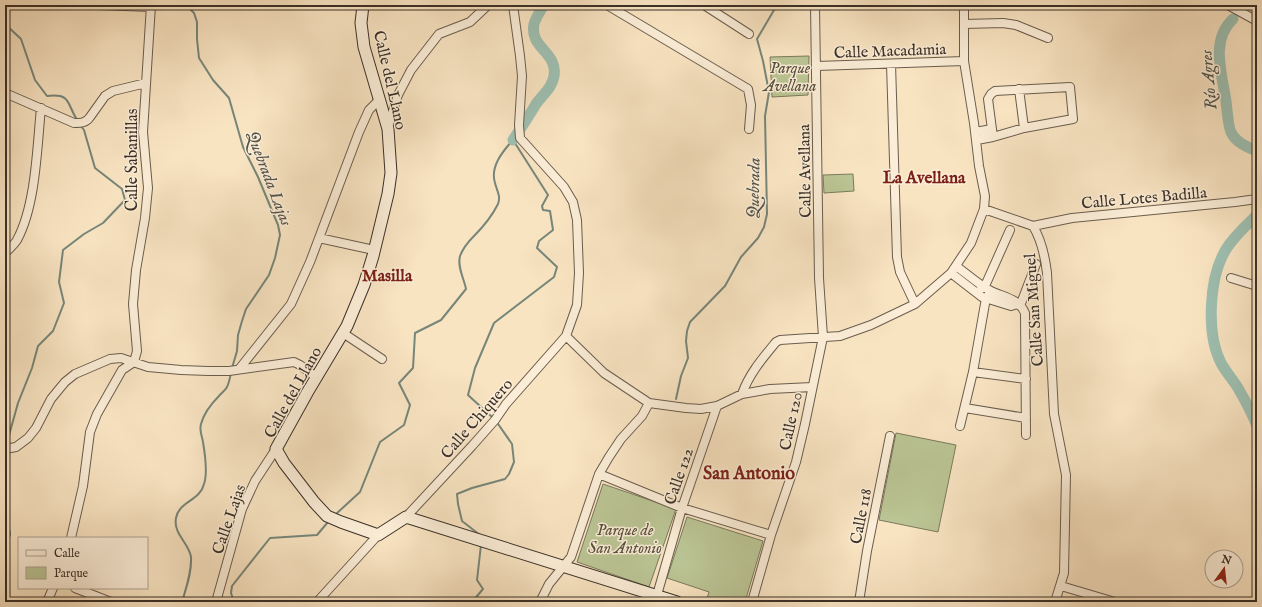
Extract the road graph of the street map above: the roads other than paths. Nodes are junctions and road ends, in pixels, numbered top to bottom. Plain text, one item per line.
1 (98, 5) edge
2 (363, 5) edge
3 (488, 5) edge
4 (512, 5) edge
5 (607, 5) edge
6 (704, 5) edge
7 (815, 5) edge
8 (964, 5) edge
9 (1228, 5) edge
10 (151, 6) edge
11 (1257, 22) edge
12 (964, 24) junction
13 (749, 34) dead end
14 (1048, 38) dead end
15 (964, 61) junction
16 (891, 64) junction
17 (817, 66) junction
18 (146, 83) junction
19 (1019, 90) junction
20 (5, 94) edge
21 (380, 99) junction
22 (41, 108) junction
23 (1024, 128) junction
24 (388, 129) junction
25 (749, 129) dead end
26 (992, 133) junction
27 (976, 136) junction
28 (1257, 199) edge
29 (984, 209) junction
30 (1033, 226) junction
31 (1010, 230) dead end
32 (320, 238) junction
33 (374, 250) junction
34 (5, 253) edge
35 (1036, 264) dead end
36 (956, 266) junction
37 (951, 273) junction
38 (1231, 278) dead end
39 (1257, 286) edge
40 (985, 292) junction
41 (914, 304) junction
42 (1019, 305) junction
43 (343, 333) junction
44 (566, 336) junction
45 (823, 337) junction
46 (382, 359) dead end
47 (134, 362) junction
48 (240, 368) junction
49 (973, 372) junction
50 (316, 377) junction
51 (1026, 379) junction
52 (812, 387) junction
53 (742, 394) junction
54 (649, 403) junction
55 (717, 406) junction
56 (965, 408) junction
57 (1026, 418) junction
58 (960, 426) dead end
59 (1026, 435) dead end
60 (890, 436) dead end
61 (5, 449) edge
62 (276, 449) junction
63 (599, 474) junction
64 (682, 508) junction
65 (406, 517) junction
66 (378, 535) junction
67 (771, 535) junction
68 (71, 537) edge
69 (563, 566) junction
70 (1061, 586) junction
71 (53, 589) edge
72 (78, 589) edge
73 (656, 599) edge
74 (47, 602) edge
75 (111, 602) edge
76 (216, 602) edge
77 (317, 602) edge
78 (540, 602) edge
79 (676, 602) edge
80 (752, 602) edge
81 (859, 602) edge
82 (1055, 602) edge
83 (1114, 602) edge

1 - 10 street
2 - 21 main road, Calle del Llano
3 - 24 street
4 - 44 street
5 - 25 street
6 - 13 street
7 - 17 street, Calle Avellana
8 - 12 street
9 - 11 street
10 - 18 street, Calle Sabanillas
12 - 14 street
12 - 15 street
15 - 16 street, Calle Macadamia
15 - 27 street
16 - 17 street, Calle Macadamia
16 - 41 street
17 - 45 street, Calle Avellana
18 - 22 street
18 - 47 street, Calle Sabanillas
19 - 23 street
19 - 23 street
19 - 26 street
20 - 22 street
21 - 24 main road, Calle del Llano
21 - 32 street
22 - 34 street
23 - 26 street
24 - 33 main road, Calle del Llano
26 - 27 street
27 - 29 street
28 - 30 street, Calle Lotes Badilla
29 - 30 street
29 - 36 street
30 - 70 street, Calle San Miguel
31 - 40 street
32 - 33 street
32 - 48 street
33 - 43 main road, Calle del Llano
35 - 42 street
36 - 37 street
36 - 40 street
37 - 40 street
37 - 41 street
38 - 39 street
40 - 42 street
40 - 49 street
41 - 45 street
42 - 51 street
43 - 46 street
43 - 50 main road, Calle del Llano
44 - 54 street
44 - 65 street, Calle Chiquero
45 - 52 street, Calle 120
45 - 53 street
47 - 48 street
47 - 61 street
47 - 68 street
48 - 50 street
49 - 51 street
49 - 56 street
50 - 62 main road, Calle del Llano
51 - 57 street
52 - 53 street
52 - 67 street, Calle 120
53 - 55 street
54 - 55 street
54 - 63 street
55 - 64 street, Calle 122
56 - 57 street
56 - 58 street
57 - 59 street
60 - 81 street, Calle 118
62 - 66 main road, Calle del Llano
62 - 76 street, Calle Lajas
63 - 64 street
63 - 69 street
64 - 67 street
64 - 73 street, Calle 122
65 - 66 main road
65 - 69 main road
66 - 77 street
67 - 80 street, Calle 120
69 - 73 main road
69 - 78 street
70 - 82 street, Calle San Miguel
70 - 83 street
71 - 74 street
72 - 75 street
73 - 79 main road

